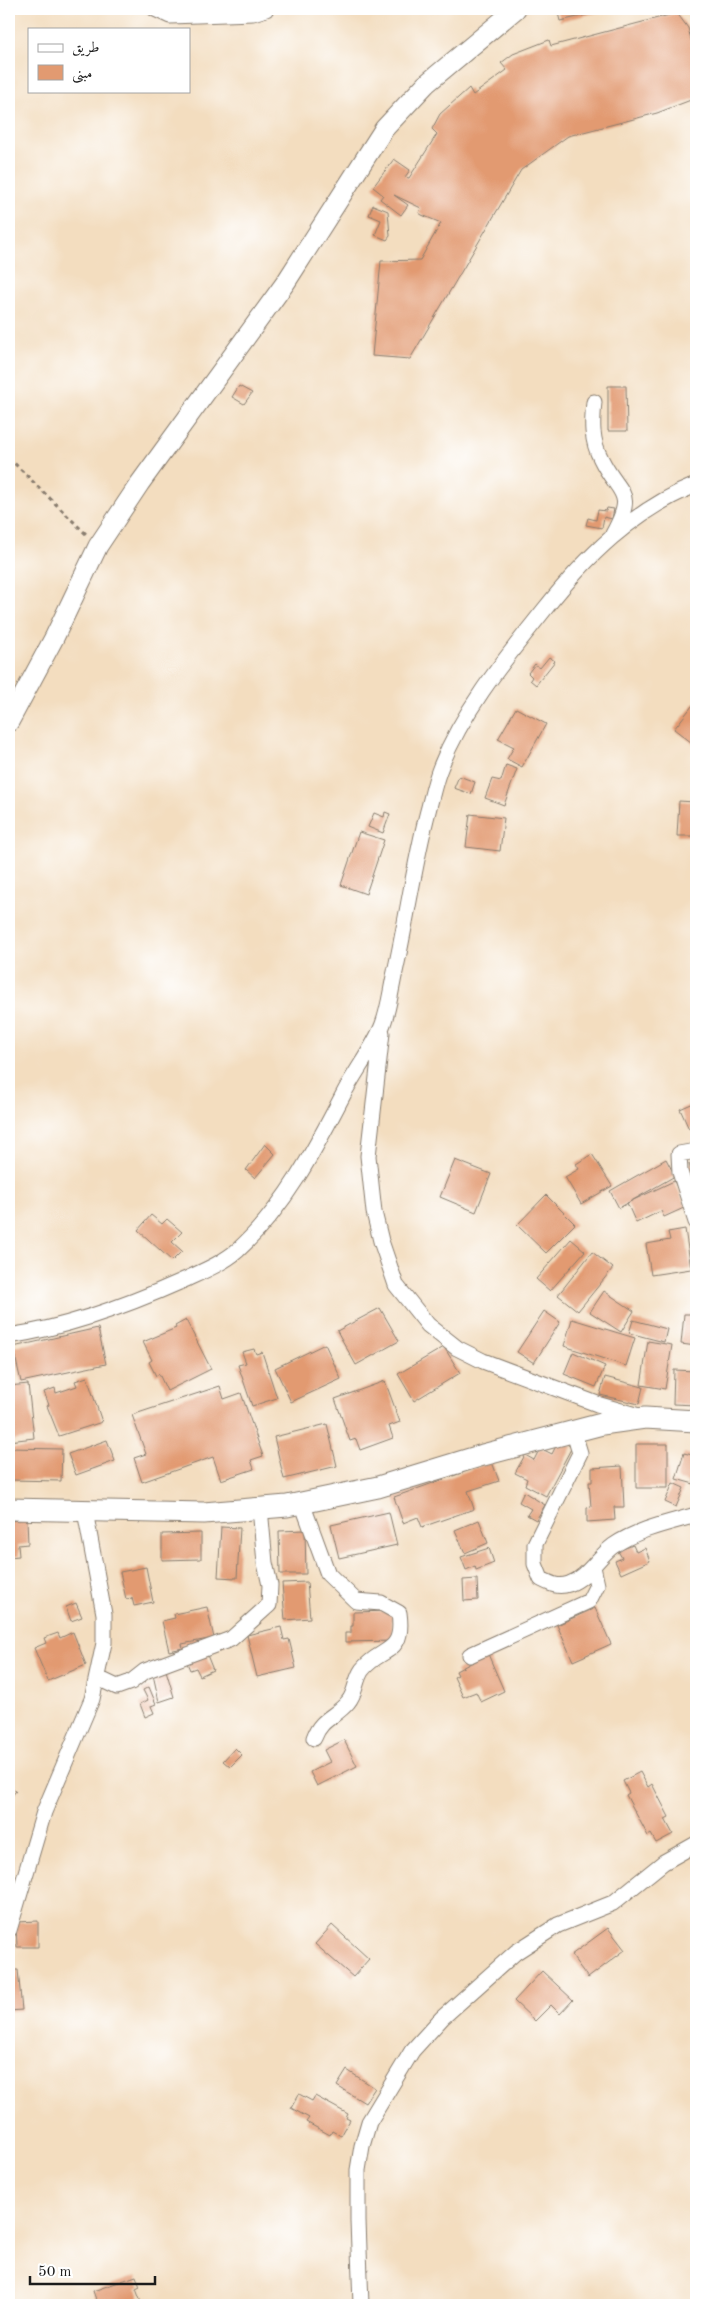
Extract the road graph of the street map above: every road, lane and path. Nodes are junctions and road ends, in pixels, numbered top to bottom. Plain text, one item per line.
1 (155, 9) edge
2 (266, 9) edge
3 (516, 9) edge
4 (594, 402) dead end
5 (9, 458) edge
6 (689, 488) edge
7 (696, 497) edge
8 (612, 536) junction
9 (98, 546) junction
10 (9, 722) edge
11 (383, 1024) junction
12 (696, 1151) edge
13 (696, 1222) edge
14 (9, 1336) edge
15 (645, 1418) junction
16 (696, 1421) edge
17 (573, 1430) junction
18 (302, 1503) junction
19 (260, 1508) junction
20 (9, 1509) edge
21 (85, 1511) junction
22 (696, 1515) edge
23 (593, 1567) junction
24 (470, 1655) dead end
25 (98, 1678) junction
26 (314, 1738) dead end
27 (696, 1844) edge
28 (9, 1930) edge
29 (362, 2305) edge

1 - 2 street
3 - 9 street
4 - 8 street
5 - 9 path
6 - 7 street
6 - 8 street
8 - 11 street
9 - 10 street
11 - 14 street
11 - 15 street
12 - 13 street
15 - 16 main road
15 - 17 main road
17 - 18 main road
17 - 23 street
18 - 19 main road
18 - 26 street
19 - 21 main road
19 - 25 street
20 - 21 main road
21 - 25 street
22 - 23 street
23 - 24 street
25 - 28 street
27 - 29 street

